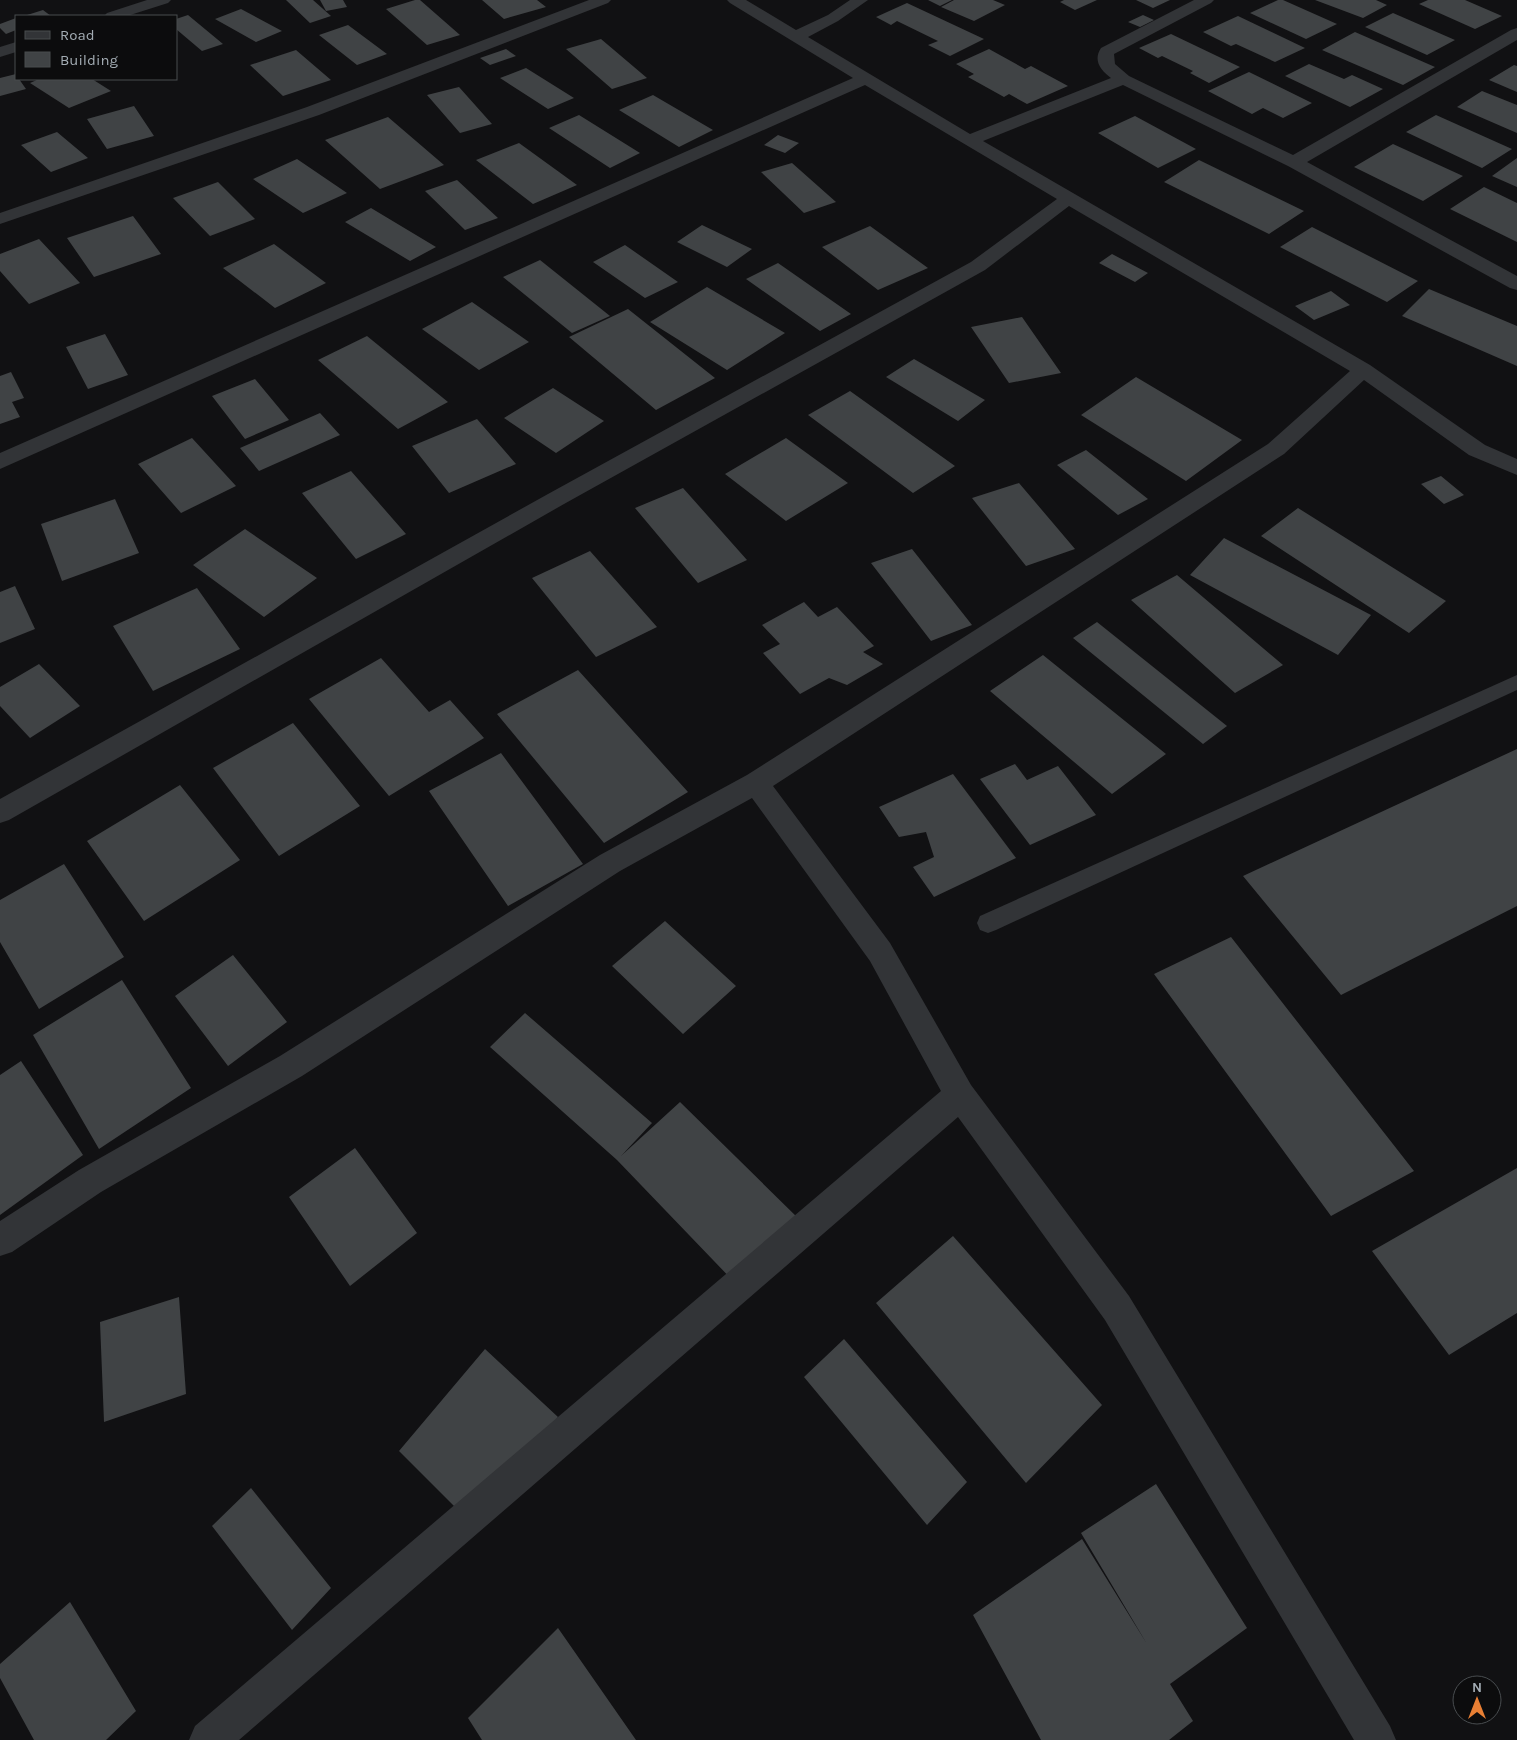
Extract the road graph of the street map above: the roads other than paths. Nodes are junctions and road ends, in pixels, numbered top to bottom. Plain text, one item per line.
1 (163, 0) edge
2 (603, 0) edge
3 (735, 0) edge
4 (860, 0) edge
5 (1206, 0) edge
6 (115, 15) edge
7 (1517, 33) edge
8 (797, 36) junction
9 (15, 47) edge
10 (0, 52) edge
11 (866, 78) junction
12 (1123, 79) junction
13 (969, 140) junction
14 (1294, 162) junction
15 (1069, 198) junction
16 (0, 219) edge
17 (1517, 284) edge
18 (1364, 370) junction
19 (0, 462) edge
20 (1517, 468) edge
21 (1517, 682) edge
22 (756, 783) junction
23 (0, 812) edge
24 (988, 923) dead end
25 (960, 1095) junction
26 (0, 1240) edge
27 (210, 1740) edge
28 (1376, 1740) edge

1 - 6 street
2 - 16 street
3 - 8 street
4 - 8 street
5 - 12 street
7 - 14 street
8 - 11 street
9 - 10 street
11 - 13 street
11 - 19 street
12 - 13 street
12 - 14 street
13 - 15 street
14 - 17 street
15 - 18 street
15 - 23 street
18 - 20 street
18 - 22 street
21 - 24 lane
22 - 25 street
22 - 26 street
25 - 27 street
25 - 28 street

